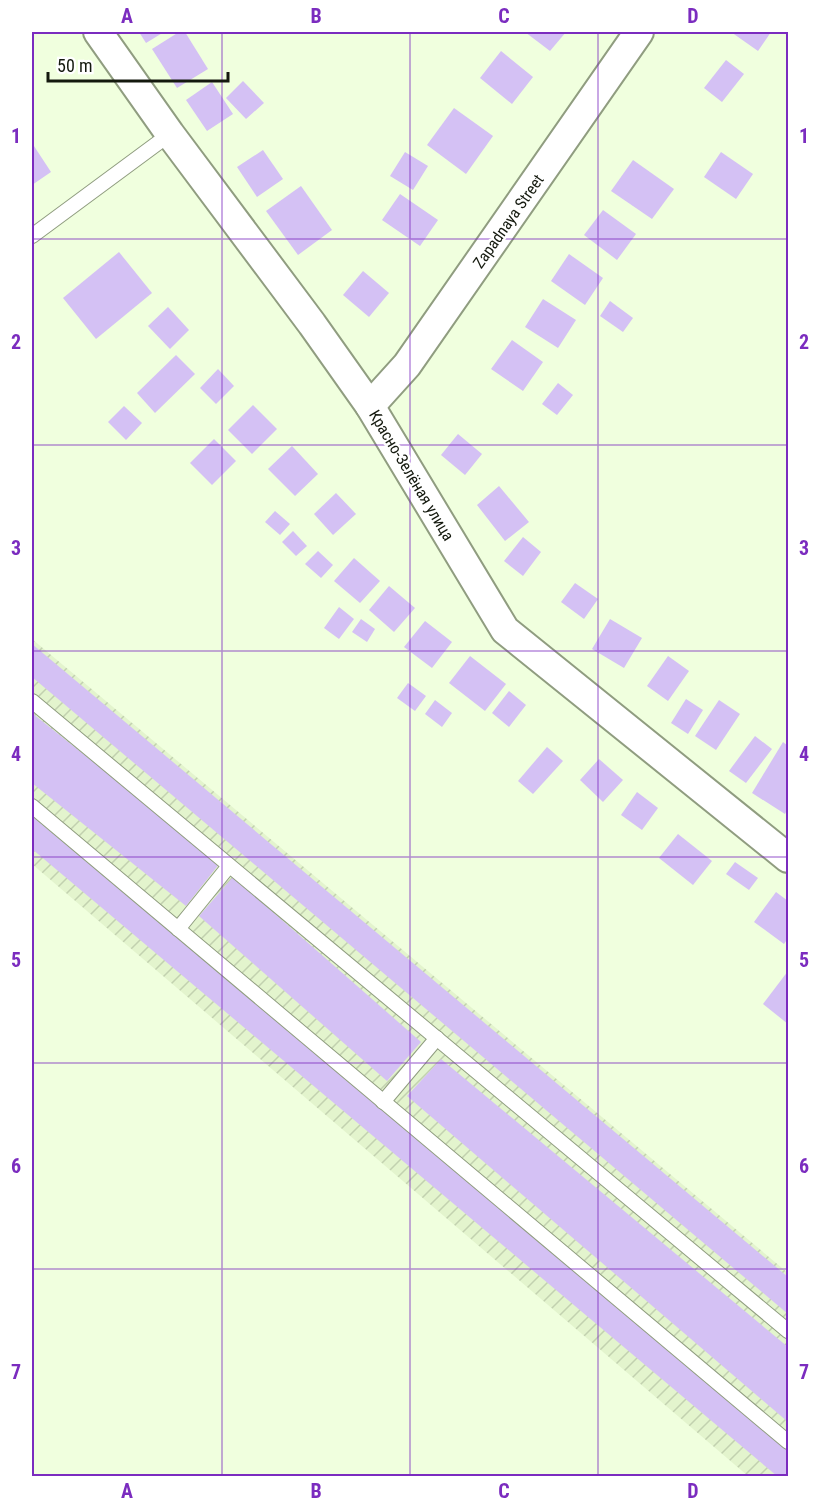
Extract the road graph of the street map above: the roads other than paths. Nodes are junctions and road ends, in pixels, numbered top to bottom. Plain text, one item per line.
1 (98, 32) edge
2 (639, 32) edge
3 (170, 134) junction
4 (32, 236) edge
5 (370, 406) junction
6 (32, 702) edge
7 (32, 806) edge
8 (789, 858) edge
9 (230, 866) junction
10 (178, 929) junction
11 (437, 1038) junction
12 (383, 1102) junction
13 (789, 1331) edge
14 (789, 1442) edge

1 - 3 street, Красно-Зелёная улица
2 - 5 street, Zapadnaya Street
3 - 4 lane
3 - 5 street, Красно-Зелёная улица
5 - 8 street, Красно-Зелёная улица
6 - 9 lane
7 - 10 lane
9 - 10 lane
9 - 11 lane
10 - 12 lane
11 - 12 lane
11 - 13 lane
12 - 14 lane

